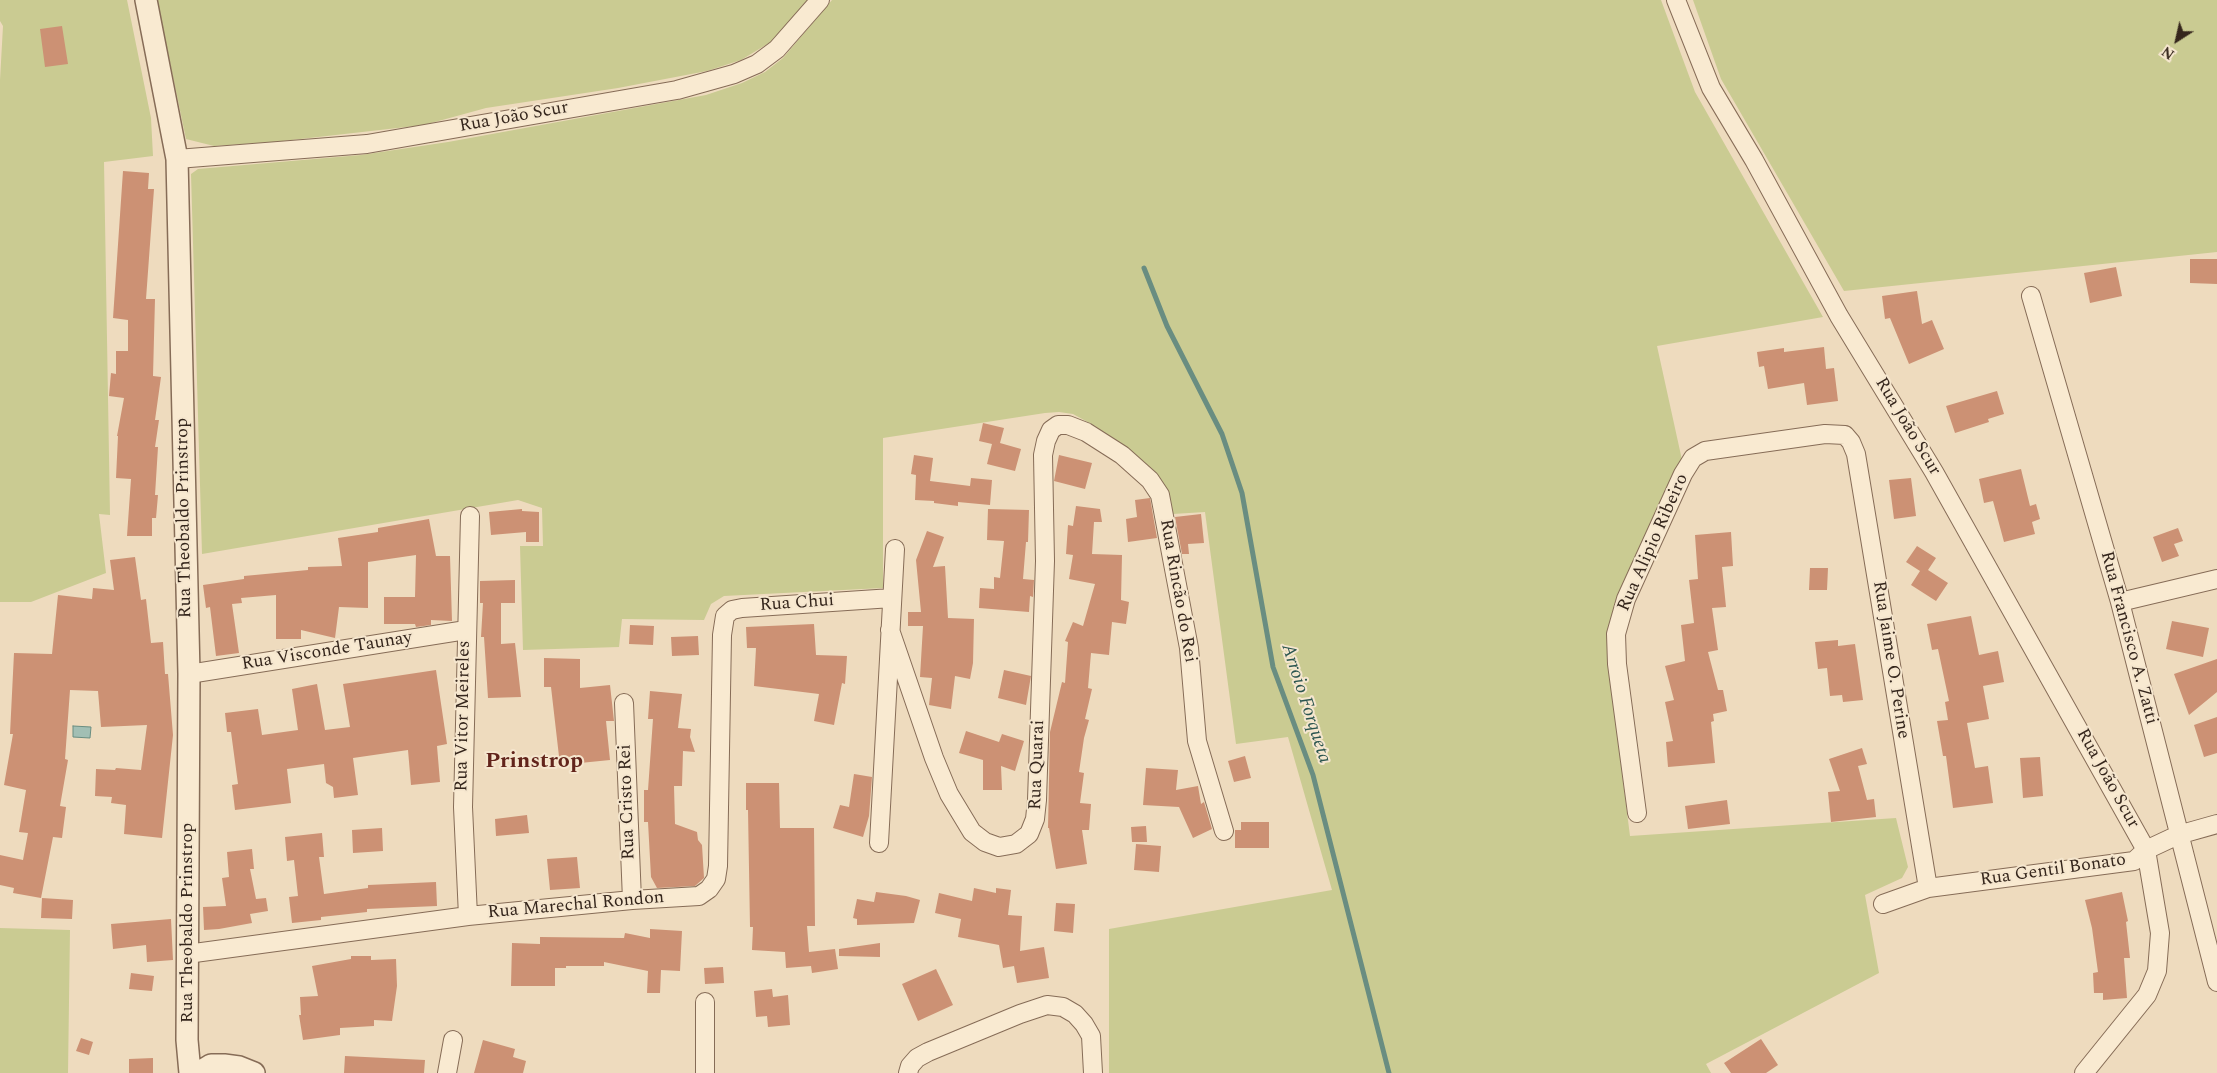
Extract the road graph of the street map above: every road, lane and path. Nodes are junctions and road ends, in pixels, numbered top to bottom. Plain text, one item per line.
1 (146, 0) edge
2 (820, 0) edge
3 (1676, 0) edge
4 (177, 160) junction
5 (2031, 296) dead end
6 (1845, 435) joint
7 (1046, 441) joint
8 (470, 516) dead end
9 (895, 549) dead end
10 (2217, 579) edge
11 (892, 598) junction
12 (2120, 602) junction
13 (466, 630) junction
14 (890, 630) junction
15 (722, 636) joint
16 (189, 674) junction
17 (624, 703) dead end
18 (1637, 814) dead end
19 (2217, 824) edge
20 (1224, 831) dead end
21 (2178, 835) junction
22 (879, 844) dead end
23 (2146, 850) junction
24 (1928, 888) junction
25 (632, 900) junction
26 (1883, 904) dead end
27 (468, 916) junction
28 (188, 954) junction
29 (2217, 982) edge
30 (705, 1002) dead end
31 (187, 1040) junction
32 (452, 1040) dead end
33 (205, 1069) edge
34 (190, 1073) edge
35 (254, 1073) edge
36 (447, 1073) edge
37 (705, 1073) edge
38 (908, 1073) edge
39 (1093, 1073) edge
40 (2084, 1073) edge

1 - 4 street, Rua Theobaldo Prinstrop
2 - 4 street, Rua João Scur
3 - 23 street, Rua João Scur
4 - 16 street, Rua Theobaldo Prinstrop
5 - 12 street, Rua Francisco A. Zatti
6 - 18 street, Rua Alipio Ribeiro
6 - 24 street, Rua Jaime O. Perine
7 - 14 street, Rua Quarai
7 - 20 street, Rua Rincão do Rei
8 - 13 street, Rua Vitor Meireles
9 - 11 street
10 - 12 street
11 - 14 street
11 - 15 street, Rua Chui
12 - 21 street, Rua Francisco A. Zatti
13 - 16 street, Rua Visconde Taunay
13 - 27 street, Rua Vitor Meireles
14 - 22 street
15 - 25 street, Rua Marechal Rondon
16 - 28 street, Rua Theobaldo Prinstrop
17 - 25 street, Rua Cristo Rei
19 - 21 street, Rua Gentil Bonato
21 - 23 street, Rua Gentil Bonato
21 - 29 street, Rua Francisco A. Zatti
23 - 24 street, Rua Gentil Bonato
23 - 40 street, Rua João Scur
24 - 26 street, Rua Gentil Bonato
25 - 27 street, Rua Marechal Rondon
27 - 28 street, Rua Marechal Rondon
28 - 31 street, Rua Theobaldo Prinstrop
30 - 37 street
31 - 33 street, Rua Theobaldo Prinstrop
31 - 34 street, Rua Theobaldo Prinstrop
32 - 36 street
33 - 35 street, Rua Theobaldo Prinstrop
38 - 39 street

